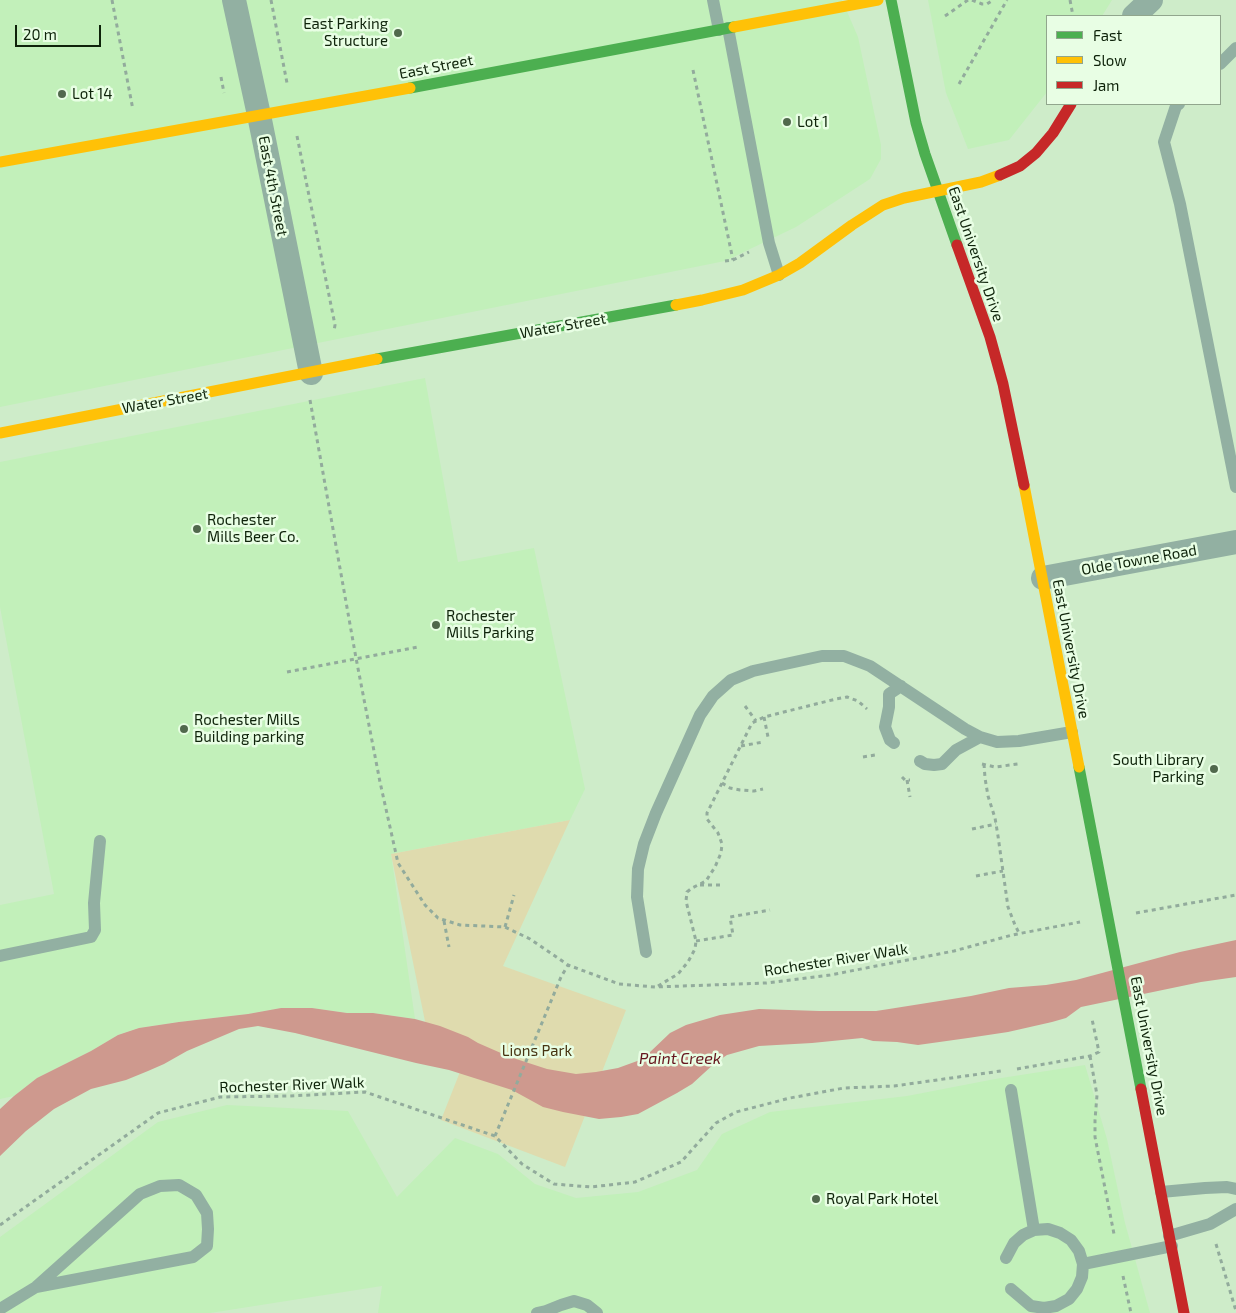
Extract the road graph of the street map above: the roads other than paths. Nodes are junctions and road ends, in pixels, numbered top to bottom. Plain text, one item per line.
1 (234, 0) edge
2 (713, 0) edge
3 (878, 0) edge
4 (891, 0) edge
5 (1151, 0) edge
6 (1135, 15) edge
7 (723, 29) junction
8 (1236, 48) edge
9 (1221, 63) edge
10 (1070, 105) edge
11 (1178, 105) edge
12 (259, 115) junction
13 (0, 162) edge
14 (939, 191) junction
15 (779, 275) junction
16 (310, 384) junction
17 (0, 433) edge
18 (1236, 487) edge
19 (1236, 542) edge
20 (1043, 578) junction
21 (901, 686) junction
22 (1072, 732) junction
23 (980, 737) junction
24 (894, 743) dead end
25 (920, 761) dead end
26 (100, 841) dead end
27 (646, 952) dead end
28 (0, 956) edge
29 (1011, 1090) dead end
30 (1236, 1189) edge
31 (1161, 1192) junction
32 (1236, 1210) edge
33 (1034, 1230) junction
34 (1171, 1241) junction
35 (1006, 1258) dead end
36 (1083, 1264) junction
37 (36, 1287) junction
38 (1011, 1289) dead end
39 (0, 1309) edge
40 (1044, 1310) edge
41 (543, 1312) edge
42 (597, 1313) edge
43 (1184, 1313) edge

1 - 12 street, East 4th Street
2 - 7 lane
3 - 7 street, East Street
4 - 14 street, East University Drive
5 - 6 street
7 - 12 street, East Street
7 - 15 lane
8 - 9 lane
10 - 14 street, Water Street
11 - 18 lane
12 - 13 street, East Street
12 - 16 street, East 4th Street
14 - 15 street, Water Street
14 - 20 street, East University Drive
15 - 16 street, Water Street
16 - 17 street, Water Street
19 - 20 street, Olde Towne Road
20 - 22 street, East University Drive
21 - 23 lane
21 - 24 lane
21 - 27 lane
22 - 23 lane
22 - 31 street, East University Drive
23 - 25 lane
26 - 28 lane
29 - 33 lane
30 - 31 lane
31 - 34 street, East University Drive
32 - 34 lane
33 - 35 lane
33 - 36 lane
34 - 36 lane
34 - 43 street, East University Drive
36 - 40 lane
37 - 37 lane
37 - 39 lane
38 - 40 lane
41 - 42 lane

